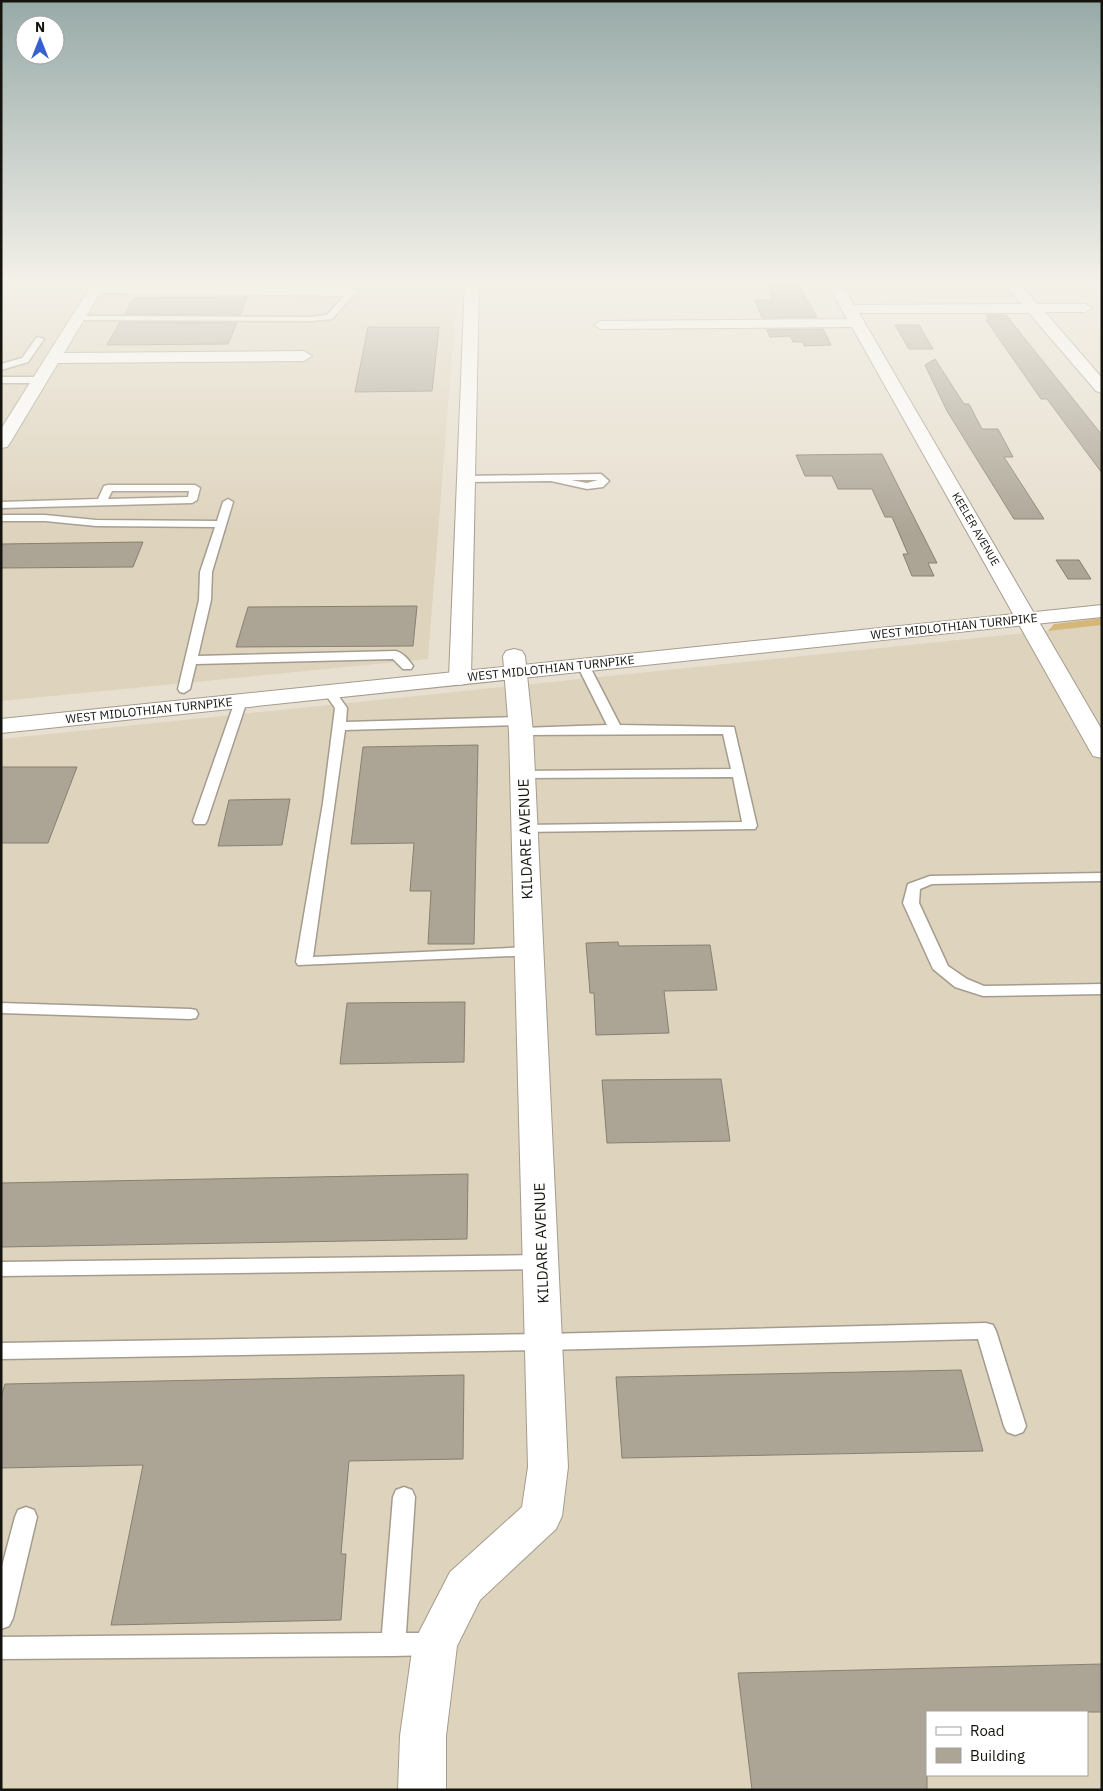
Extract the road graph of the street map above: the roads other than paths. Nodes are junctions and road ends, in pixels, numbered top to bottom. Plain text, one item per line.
1 (49, 365) edge
2 (469, 365) edge
3 (880, 365) edge
4 (1082, 365) edge
5 (1084, 367) junction
6 (1102, 367) edge
7 (1, 380) edge
8 (40, 380) junction
9 (1102, 388) edge
10 (1, 443) edge
11 (553, 478) dead end
12 (466, 479) junction
13 (102, 502) junction
14 (228, 502) dead end
15 (1, 504) edge
16 (1, 518) edge
17 (221, 524) junction
18 (1102, 596) edge
19 (1023, 611) junction
20 (1102, 611) edge
21 (191, 660) junction
22 (515, 664) junction
23 (583, 665) junction
24 (407, 666) junction
25 (460, 669) junction
26 (184, 689) junction
27 (329, 691) junction
28 (240, 701) junction
29 (1, 708) edge
30 (1, 726) edge
31 (339, 726) junction
32 (521, 726) junction
33 (615, 729) junction
34 (1102, 751) edge
35 (739, 773) junction
36 (522, 775) junction
37 (200, 822) dead end
38 (525, 829) junction
39 (1102, 877) edge
40 (530, 952) junction
41 (1102, 989) edge
42 (1, 1008) edge
43 (190, 1014) dead end
44 (542, 1262) junction
45 (1, 1269) edge
46 (545, 1342) junction
47 (1, 1351) edge
48 (1015, 1426) dead end
49 (404, 1497) dead end
50 (26, 1517) dead end
51 (1, 1618) edge
52 (435, 1644) junction
53 (393, 1645) junction
54 (1, 1648) edge
55 (422, 1790) edge

1 - 8 street
2 - 12 street
3 - 19 street, KEELER AVENUE
4 - 5 street
5 - 6 street
5 - 9 street
7 - 8 lane
8 - 10 street
11 - 12 lane
12 - 25 street
13 - 13 lane
13 - 15 lane
14 - 17 lane
16 - 17 lane
17 - 21 lane
18 - 19 street, WEST MIDLOTHIAN TURNPIKE
19 - 20 street, WEST MIDLOTHIAN TURNPIKE
19 - 22 street, WEST MIDLOTHIAN TURNPIKE
19 - 23 street, WEST MIDLOTHIAN TURNPIKE
19 - 34 street, KEELER AVENUE
21 - 24 lane
21 - 26 lane
22 - 23 street, WEST MIDLOTHIAN TURNPIKE
22 - 25 street, WEST MIDLOTHIAN TURNPIKE
22 - 32 street, KILDARE AVENUE
23 - 33 lane
24 - 25 street, WEST MIDLOTHIAN TURNPIKE
24 - 26 street, WEST MIDLOTHIAN TURNPIKE
25 - 27 street, WEST MIDLOTHIAN TURNPIKE
26 - 29 street, WEST MIDLOTHIAN TURNPIKE
27 - 28 street, WEST MIDLOTHIAN TURNPIKE
27 - 31 lane
28 - 30 street, WEST MIDLOTHIAN TURNPIKE
28 - 37 lane
31 - 32 lane
31 - 40 lane
32 - 33 lane
32 - 36 street, KILDARE AVENUE
33 - 35 lane
35 - 36 lane
35 - 38 lane
36 - 38 street, KILDARE AVENUE
38 - 40 street, KILDARE AVENUE
39 - 41 lane
40 - 44 street, KILDARE AVENUE
42 - 43 lane
44 - 45 lane
44 - 46 street, KILDARE AVENUE
46 - 47 lane
46 - 48 lane
46 - 52 street, KILDARE AVENUE
49 - 53 lane
50 - 51 lane
52 - 53 lane
52 - 55 street, KILDARE AVENUE
53 - 54 lane

